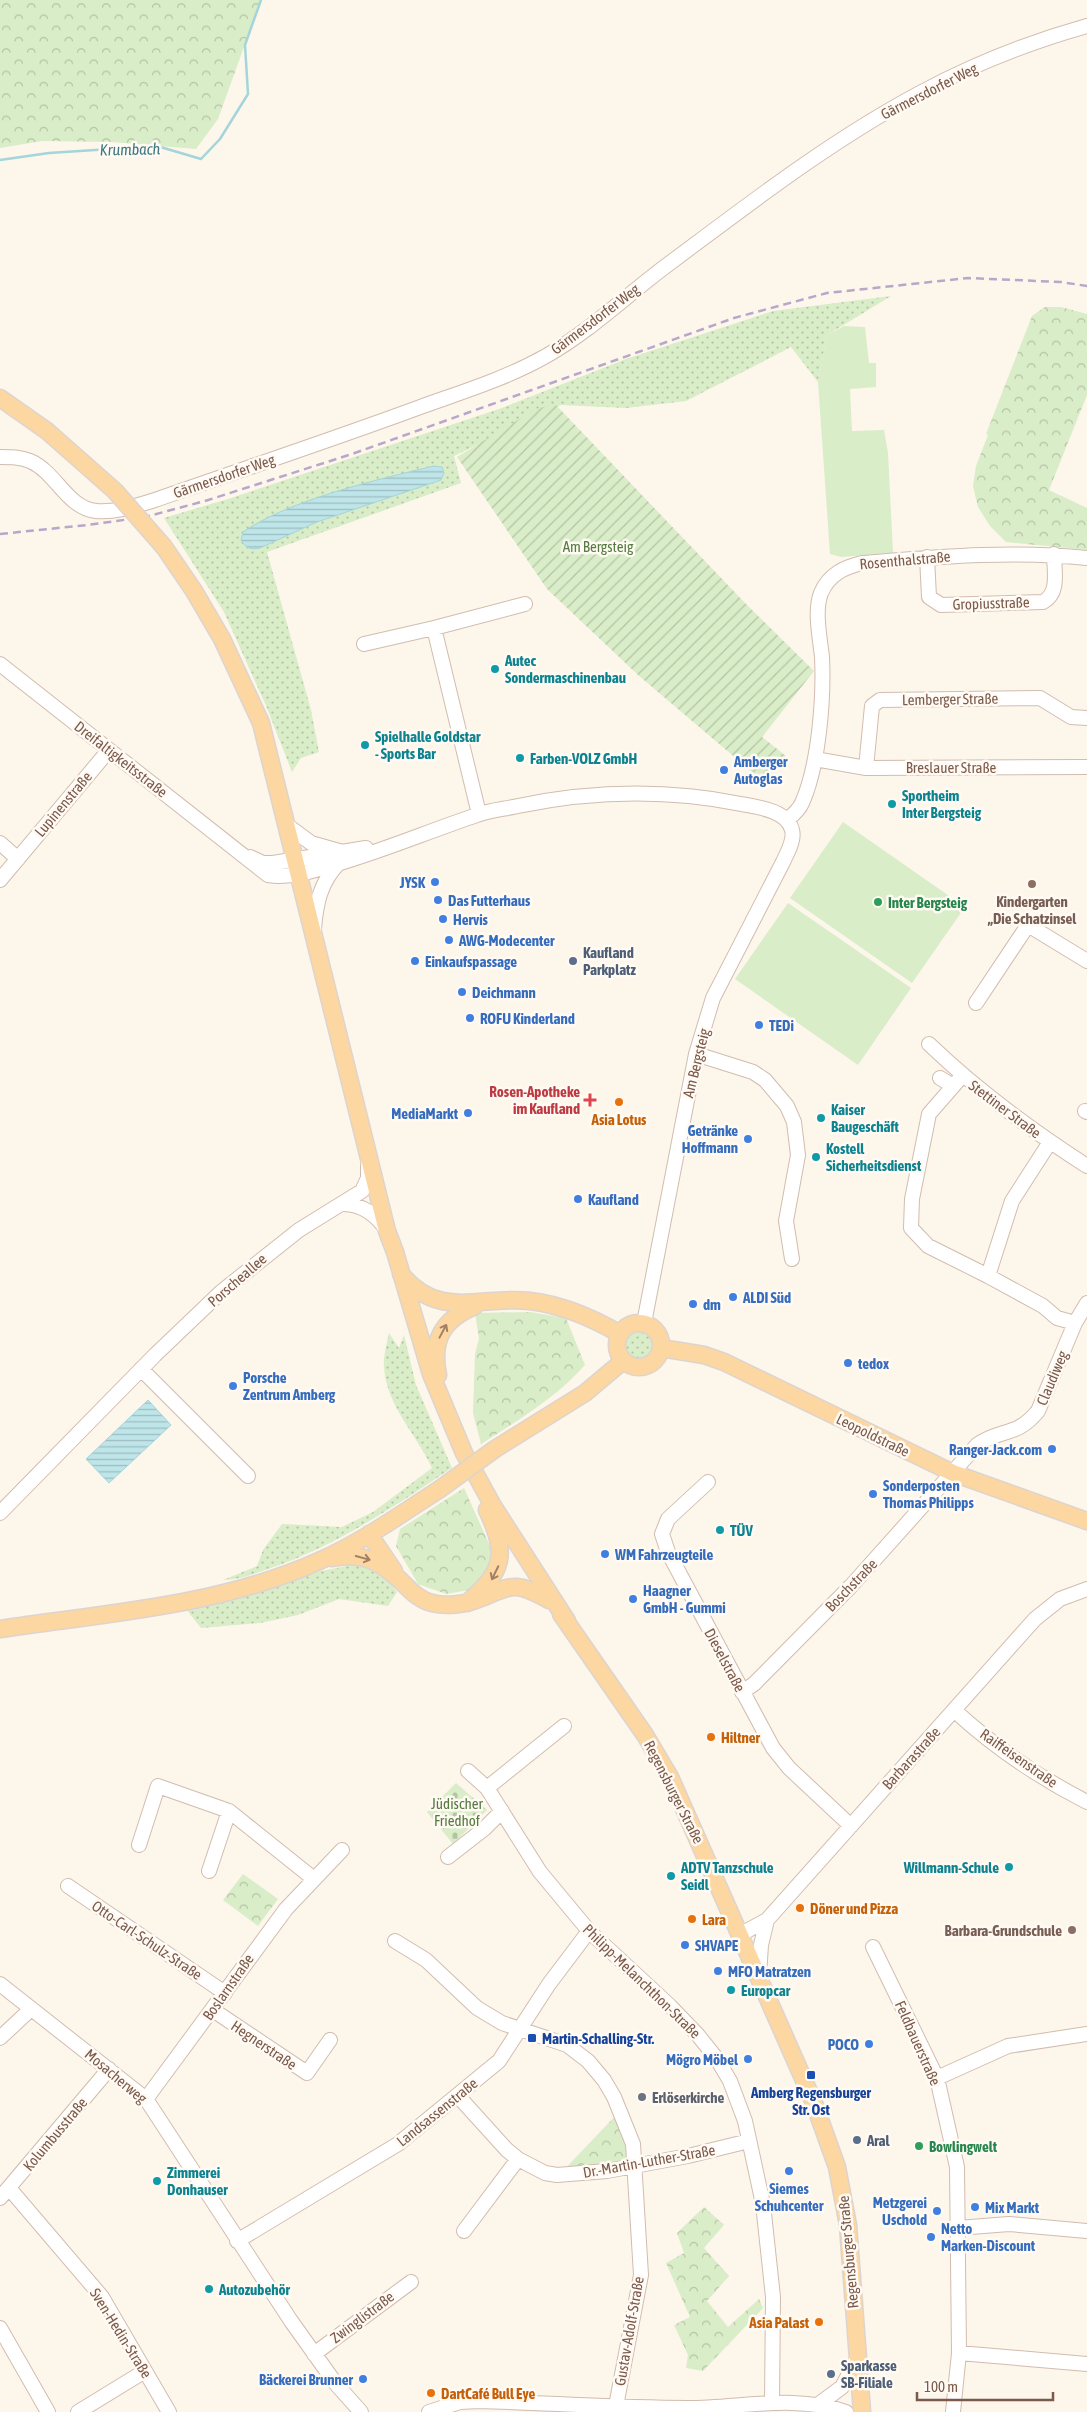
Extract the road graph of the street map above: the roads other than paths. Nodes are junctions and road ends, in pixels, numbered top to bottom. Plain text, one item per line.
1 (1087, 26) edge
2 (0, 398) edge
3 (0, 456) edge
4 (1054, 554) junction
5 (927, 557) junction
6 (1087, 558) edge
7 (525, 604) dead end
8 (434, 628) junction
9 (364, 644) dead end
10 (0, 664) edge
11 (1087, 718) edge
12 (109, 750) junction
13 (815, 759) junction
14 (1087, 767) edge
15 (866, 768) junction
16 (479, 814) junction
17 (787, 820) junction
18 (288, 826) junction
19 (0, 843) edge
20 (392, 846) junction
21 (345, 852) junction
22 (18, 859) junction
23 (338, 864) junction
24 (298, 867) junction
25 (0, 880) edge
26 (314, 932) junction
27 (1087, 961) edge
28 (976, 1003) dead end
29 (929, 1044) dead end
30 (696, 1054) junction
31 (940, 1078) dead end
32 (958, 1081) junction
33 (1050, 1142) junction
34 (368, 1152) junction
35 (1087, 1166) edge
36 (344, 1204) junction
37 (388, 1234) junction
38 (792, 1259) dead end
39 (401, 1274) junction
40 (988, 1276) junction
41 (484, 1302) junction
42 (1087, 1303) edge
43 (644, 1323) junction
44 (1075, 1323) junction
45 (620, 1334) junction
46 (661, 1348) junction
47 (623, 1361) junction
48 (141, 1369) junction
49 (446, 1412) junction
50 (953, 1473) junction
51 (248, 1476) dead end
52 (708, 1482) dead end
53 (480, 1494) junction
54 (0, 1514) edge
55 (1087, 1521) edge
56 (369, 1534) junction
57 (320, 1561) junction
58 (400, 1580) junction
59 (1087, 1589) edge
60 (549, 1600) junction
61 (467, 1603) junction
62 (567, 1621) junction
63 (0, 1629) edge
64 (742, 1692) junction
65 (954, 1710) junction
66 (564, 1726) dead end
67 (468, 1771) dead end
68 (487, 1788) junction
69 (1087, 1802) edge
70 (229, 1811) junction
71 (502, 1811) junction
72 (851, 1826) junction
73 (139, 1845) dead end
74 (342, 1850) dead end
75 (448, 1857) dead end
76 (209, 1871) dead end
77 (314, 1878) junction
78 (68, 1886) dead end
79 (767, 1920) junction
80 (589, 1931) junction
81 (741, 1934) junction
82 (395, 1942) dead end
83 (873, 1947) dead end
84 (759, 1975) junction
85 (0, 1984) edge
86 (225, 1993) junction
87 (31, 2009) junction
88 (213, 2010) junction
89 (521, 2029) junction
90 (1087, 2034) edge
91 (0, 2038) edge
92 (330, 2040) dead end
93 (109, 2069) junction
94 (937, 2078) junction
95 (458, 2096) junction
96 (146, 2099) junction
97 (749, 2141) junction
98 (518, 2159) junction
99 (634, 2166) junction
100 (5, 2193) edge
101 (958, 2228) junction
102 (464, 2231) dead end
103 (1087, 2231) edge
104 (237, 2241) junction
105 (411, 2282) dead end
106 (0, 2328) edge
107 (959, 2353) junction
108 (314, 2354) junction
109 (856, 2358) junction
110 (1087, 2364) edge
111 (144, 2371) junction
112 (772, 2403) junction
113 (819, 2404) junction
114 (616, 2406) junction
115 (747, 2408) edge
116 (656, 2410) edge
117 (48, 2412) edge
118 (78, 2412) edge
119 (169, 2412) edge
120 (361, 2412) edge
121 (429, 2412) edge
122 (846, 2412) edge
123 (862, 2412) edge
124 (953, 2412) edge

1 - 3 street, Gärmersdorfer Weg
2 - 18 main road, bridge
4 - 5 street, Rosenthalstraße
4 - 5 street, Gropiusstraße
4 - 6 street, Rosenthalstraße
5 - 13 street, Rosenthalstraße
7 - 8 street
8 - 9 street
8 - 16 street
10 - 12 street, Dreifaltigkeitsstraße
11 - 15 street, Lemberger Straße
12 - 22 street, Lupinenstraße
12 - 24 street, Dreifaltigkeitsstraße
13 - 15 street, Breslauer Straße
13 - 17 street, Rosenthalstraße
14 - 15 street, Breslauer Straße
16 - 17 street
16 - 20 street
17 - 30 street, Am Bergsteig
18 - 21 street
18 - 24 main road
19 - 22 street
20 - 21 street
20 - 23 street
21 - 24 street
22 - 25 street, Lupinenstraße
23 - 24 street
23 - 26 street
24 - 26 main road
26 - 34 main road
27 - 28 street
29 - 32 street, Stettiner Straße
30 - 38 street
30 - 43 street, Am Bergsteig
31 - 32 street
32 - 33 street, Stettiner Straße
32 - 40 street
33 - 35 street, Stettiner Straße
33 - 40 street
34 - 36 street, Porscheallee
34 - 37 main road
36 - 37 street
36 - 48 street, Porscheallee
37 - 39 main road
37 - 53 main road
39 - 41 main road
39 - 49 main road
40 - 44 street
41 - 45 main road
49 -> 41 main road
42 - 44 street, Claudiweg
43 - 45 main road
43 - 46 main road
44 - 50 street, Claudiweg
45 - 47 main road
46 - 47 main road
46 - 50 main road, Leopoldstraße
47 - 56 main road, bridge
48 - 51 street
48 - 54 street, Porscheallee
49 - 62 main road
50 - 55 main road, Leopoldstraße
50 - 64 street, Boschstraße
52 - 64 street, Dieselstraße
53 - 60 main road, Regensburger Straße
53 -> 61 main road
56 - 57 main road
56 - 58 main road
57 -> 58 main road
57 - 63 main road
58 - 61 main road
59 - 65 street, Barbarastraße
60 - 61 main road
60 - 62 main road, Regensburger Straße
62 - 81 main road, Regensburger Straße
64 - 72 street, Dieselstraße
65 - 69 street, Raiffeisenstraße
65 - 72 street, Barbarastraße
66 - 68 street
67 - 68 street, Philipp-Melanchthon-Straße
68 - 71 street, Philipp-Melanchthon-Straße
70 - 73 street
70 - 76 street
70 - 77 street
71 - 75 street
71 - 80 street, Philipp-Melanchthon-Straße
72 - 79 street, Barbarastraße
74 - 77 street, Boslarnstraße
77 - 86 street, Boslarnstraße
78 - 86 street, Otto-Carl-Schulz-Straße
79 - 81 street, Barbarastraße
79 - 84 street
80 - 89 street, Landsassenstraße
80 - 97 street, Philipp-Melanchthon-Straße
81 - 84 main road, Regensburger Straße
82 - 89 street, Gustav-Adolf-Straße
83 - 94 street, Feldbauerstraße
84 - 109 main road, Regensburger Straße
85 - 87 street, Mosacherweg
86 - 88 street, Boslarnstraße
87 - 91 street
87 - 93 street, Mosacherweg
88 - 92 street, Hegnerstraße
88 - 96 street, Boslarnstraße
89 - 95 street, Landsassenstraße
89 - 99 street, Gustav-Adolf-Straße
90 - 94 street
93 - 96 street, Mosacherweg
93 - 100 street, Kolumbusstraße
94 - 101 street, Feldbauerstraße
95 - 98 street, Dr.-Martin-Luther-Straße
95 - 104 street, Landsassenstraße
96 - 104 street, Mosacherweg
97 - 99 street, Dr.-Martin-Luther-Straße
97 - 112 street, Philipp-Melanchthon-Straße
98 - 99 street, Dr.-Martin-Luther-Straße
98 - 102 street
99 - 114 street, Gustav-Adolf-Straße
100 - 111 street, Sven-Hedin-Straße
101 - 103 street
101 - 107 street, Feldbauerstraße
104 - 108 street, Mosacherweg
105 - 108 street, Zwinglistraße
106 - 117 street
107 - 110 street
107 - 124 street, Feldbauerstraße
108 - 120 street, Mosacherweg
109 - 113 street
109 - 123 main road, Regensburger Straße
111 - 118 street
111 - 119 street, Sven-Hedin-Straße
112 - 113 street
112 - 115 street
113 - 122 street
114 - 116 street
114 - 121 street
115 - 116 street

